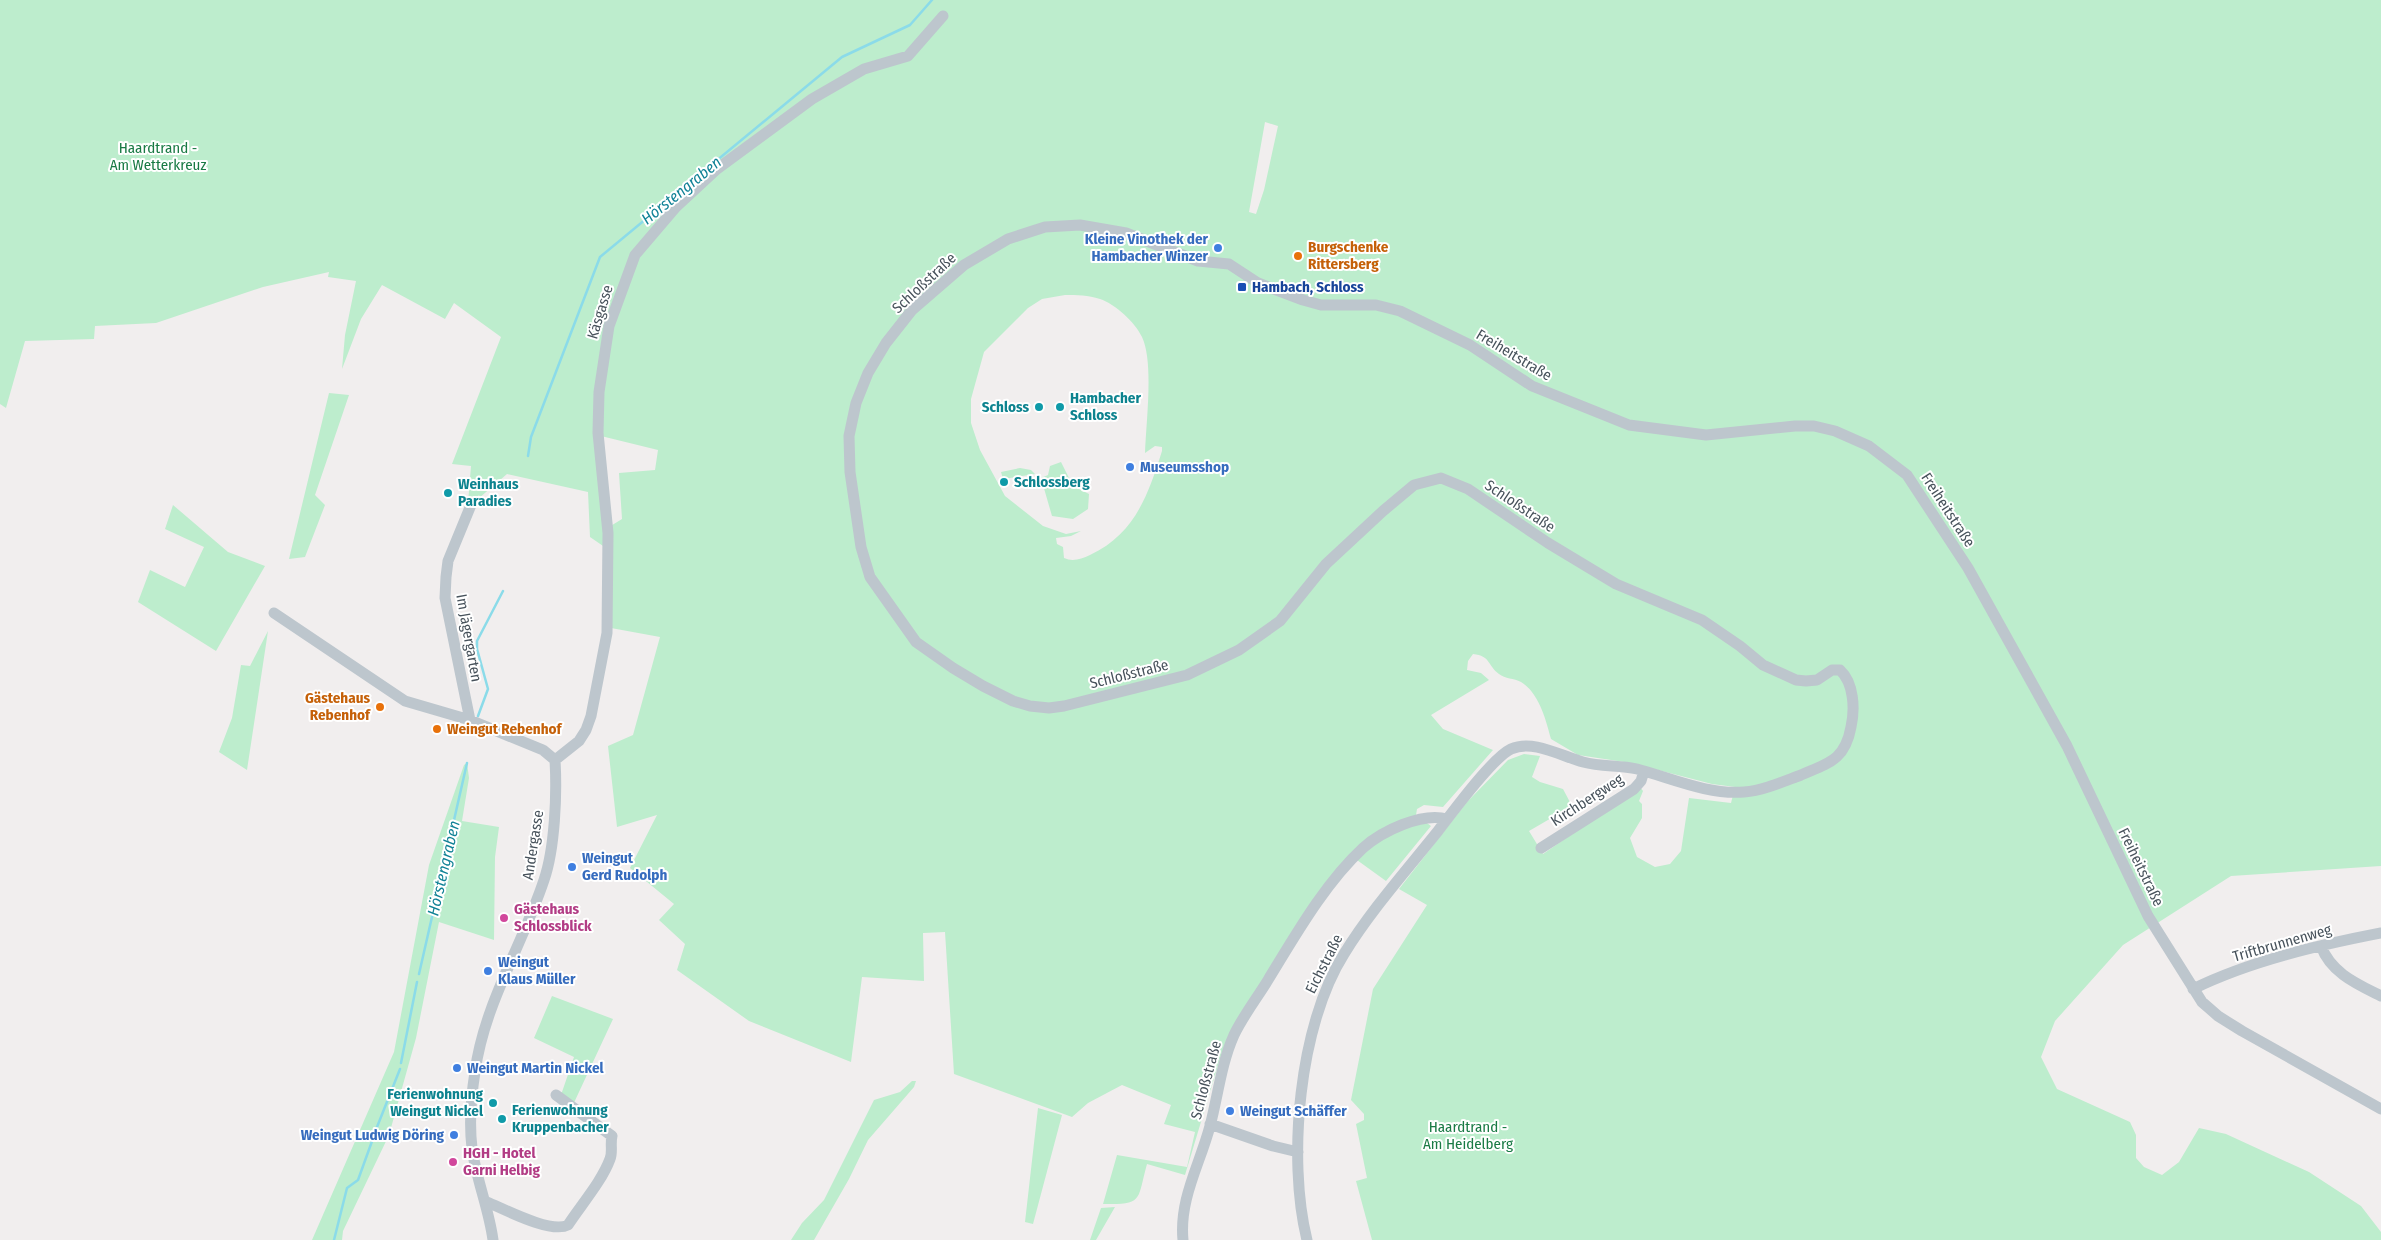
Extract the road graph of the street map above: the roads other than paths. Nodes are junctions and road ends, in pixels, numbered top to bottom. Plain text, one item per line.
1 (944, 16) dead end
2 (1246, 274) joint
3 (471, 505) dead end
4 (274, 613) dead end
5 (470, 720) junction
6 (555, 760) junction
7 (1644, 771) junction
8 (1447, 820) junction
9 (1541, 848) dead end
10 (2381, 933) edge
11 (2323, 950) junction
12 (2193, 988) junction
13 (2381, 996) edge
14 (556, 1095) dead end
15 (2381, 1109) edge
16 (1210, 1124) junction
17 (1298, 1152) junction
18 (487, 1202) junction
19 (493, 1240) edge
20 (1183, 1240) edge
21 (1307, 1240) edge

1 - 6 street, Käsgasse
2 - 7 street, Schloßstraße
2 - 12 street, Freiheitstraße
3 - 5 street, Im Jägergarten
4 - 5 street
5 - 6 street
6 - 18 street, Andergasse
7 - 8 street, Schloßstraße
7 - 9 street, Kirchbergweg
8 - 16 street, Schloßstraße
8 - 17 street, Eichstraße
10 - 11 street, Triftbrunnenweg
11 - 12 street, Triftbrunnenweg
11 - 13 street
12 - 15 street, Freiheitstraße
14 - 18 street
16 - 17 street
16 - 20 street, Schloßstraße
17 - 21 street, Eichstraße
18 - 19 street, Andergasse

